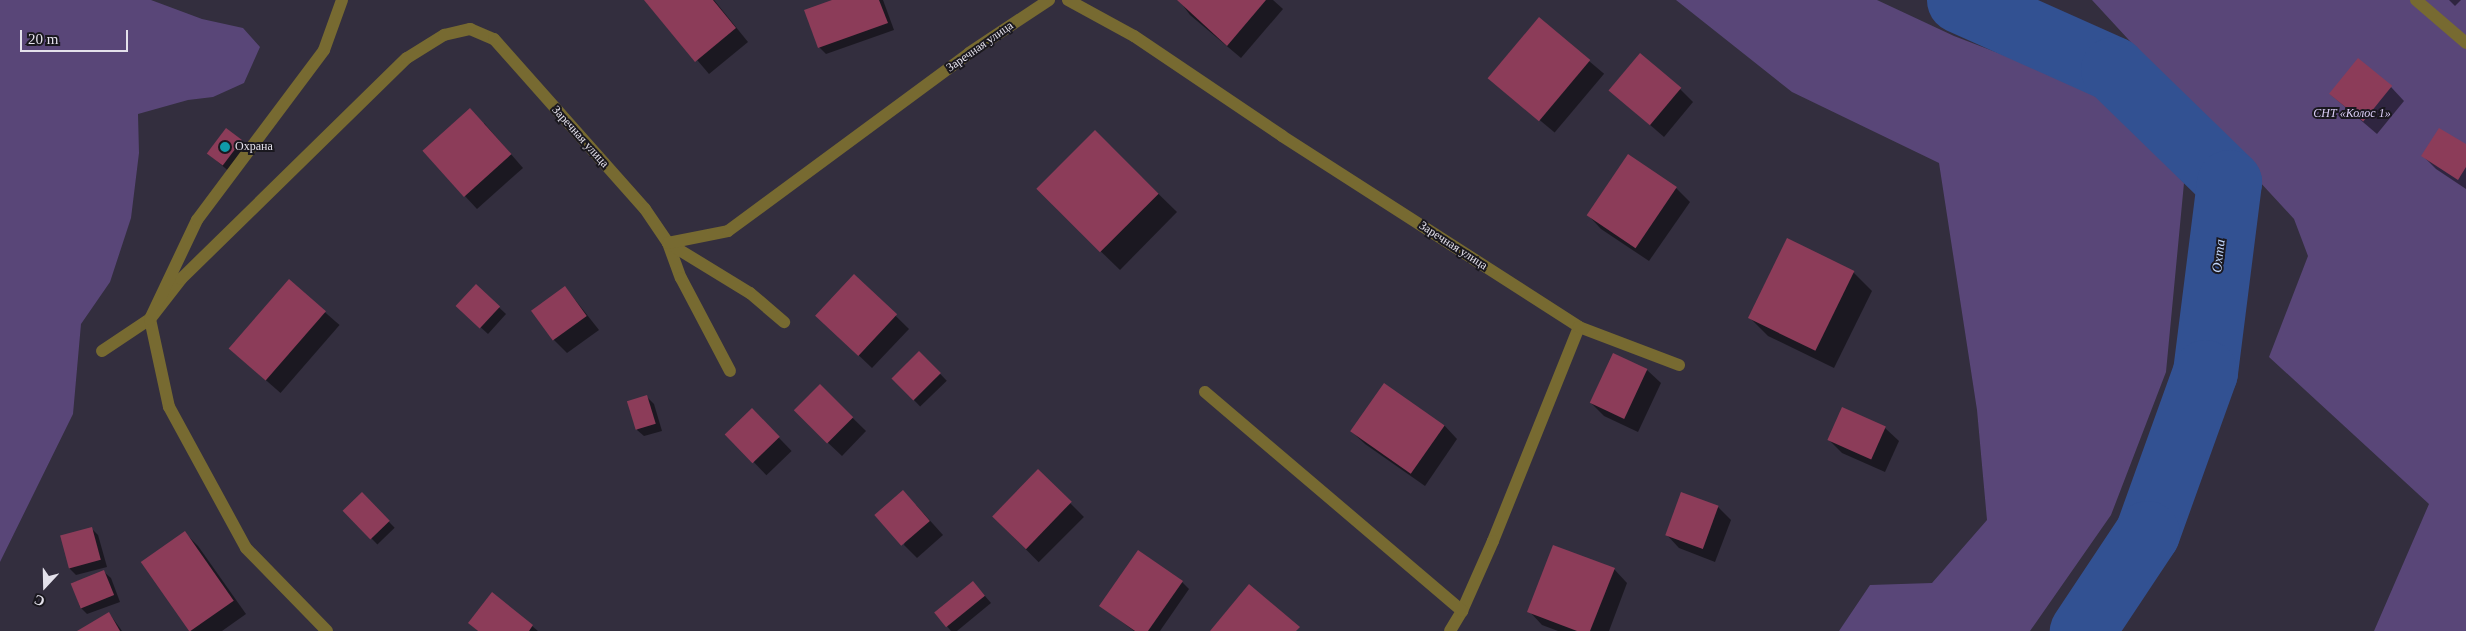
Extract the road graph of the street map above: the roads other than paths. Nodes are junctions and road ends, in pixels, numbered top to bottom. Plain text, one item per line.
1 (342, 0) edge
2 (1049, 0) edge
3 (1068, 0) edge
4 (2416, 0) edge
5 (2466, 43) edge
6 (668, 242) junction
7 (150, 319) junction
8 (784, 322) dead end
9 (1580, 327) junction
10 (102, 351) dead end
11 (1679, 365) dead end
12 (730, 371) dead end
13 (1205, 392) dead end
14 (1462, 611) junction
15 (327, 631) edge
16 (1450, 631) edge

1 - 7 street
2 - 6 street, Заречная улица
3 - 9 street, Заречная улица
4 - 5 street
6 - 7 street, Заречная улица
6 - 8 street
6 - 12 street
7 - 10 street
7 - 15 street
9 - 11 street, Заречная улица
9 - 14 street
13 - 14 street
14 - 16 street

